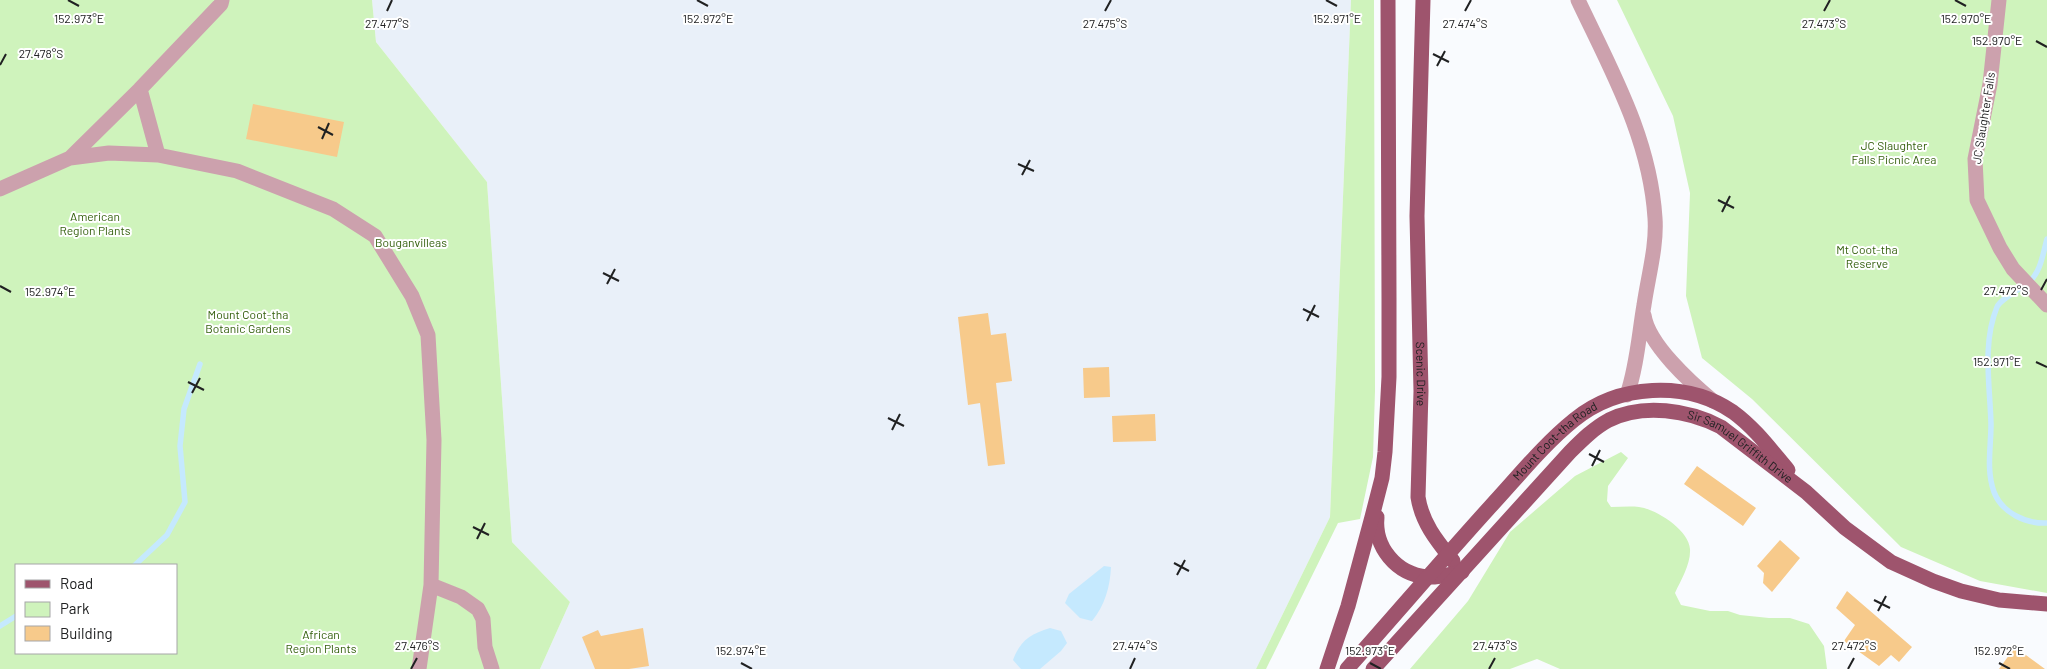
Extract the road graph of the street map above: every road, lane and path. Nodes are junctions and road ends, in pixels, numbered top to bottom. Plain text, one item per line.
1 (222, 0) edge
2 (1388, 0) edge
3 (1423, 0) edge
4 (1578, 0) edge
5 (2000, 0) edge
6 (140, 89) junction
7 (158, 155) junction
8 (70, 158) junction
9 (0, 189) edge
10 (2047, 304) edge
11 (1643, 308) junction
12 (1627, 394) junction
13 (1714, 402) junction
14 (1615, 417) junction
15 (1382, 478) junction
16 (1806, 492) junction
17 (1448, 554) junction
18 (1462, 572) junction
19 (1427, 577) junction
20 (431, 585) junction
21 (2044, 606) edge
22 (420, 669) edge
23 (492, 669) edge
24 (1327, 669) edge
25 (1347, 669) edge
26 (1373, 669) edge

1 - 6 street
2 - 15 main road
3 - 17 main road, Scenic Drive
4 - 11 street
5 - 10 street, JC Slaughter Falls
6 - 7 street
6 - 8 street
7 - 8 street
7 - 20 street
8 - 9 street
11 - 12 street
11 - 13 street
12 - 13 main road, Mount Coot-tha Road
12 - 14 main road
12 - 17 main road, Mount Coot-tha Road
13 - 16 main road, Mount Coot-tha Road
14 - 16 main road, Sir Samuel Griffith Drive
14 - 18 main road, Sir Samuel Griffith Drive
15 - 19 main road
15 - 24 main road
16 - 21 main road, Sir Samuel Griffith Drive
17 - 18 main road, Scenic Drive
17 - 19 main road, Mount Coot-tha Road
18 - 19 main road
18 - 26 main road
19 - 25 main road, Mount Coot-tha Road
20 - 22 street
20 - 23 street

